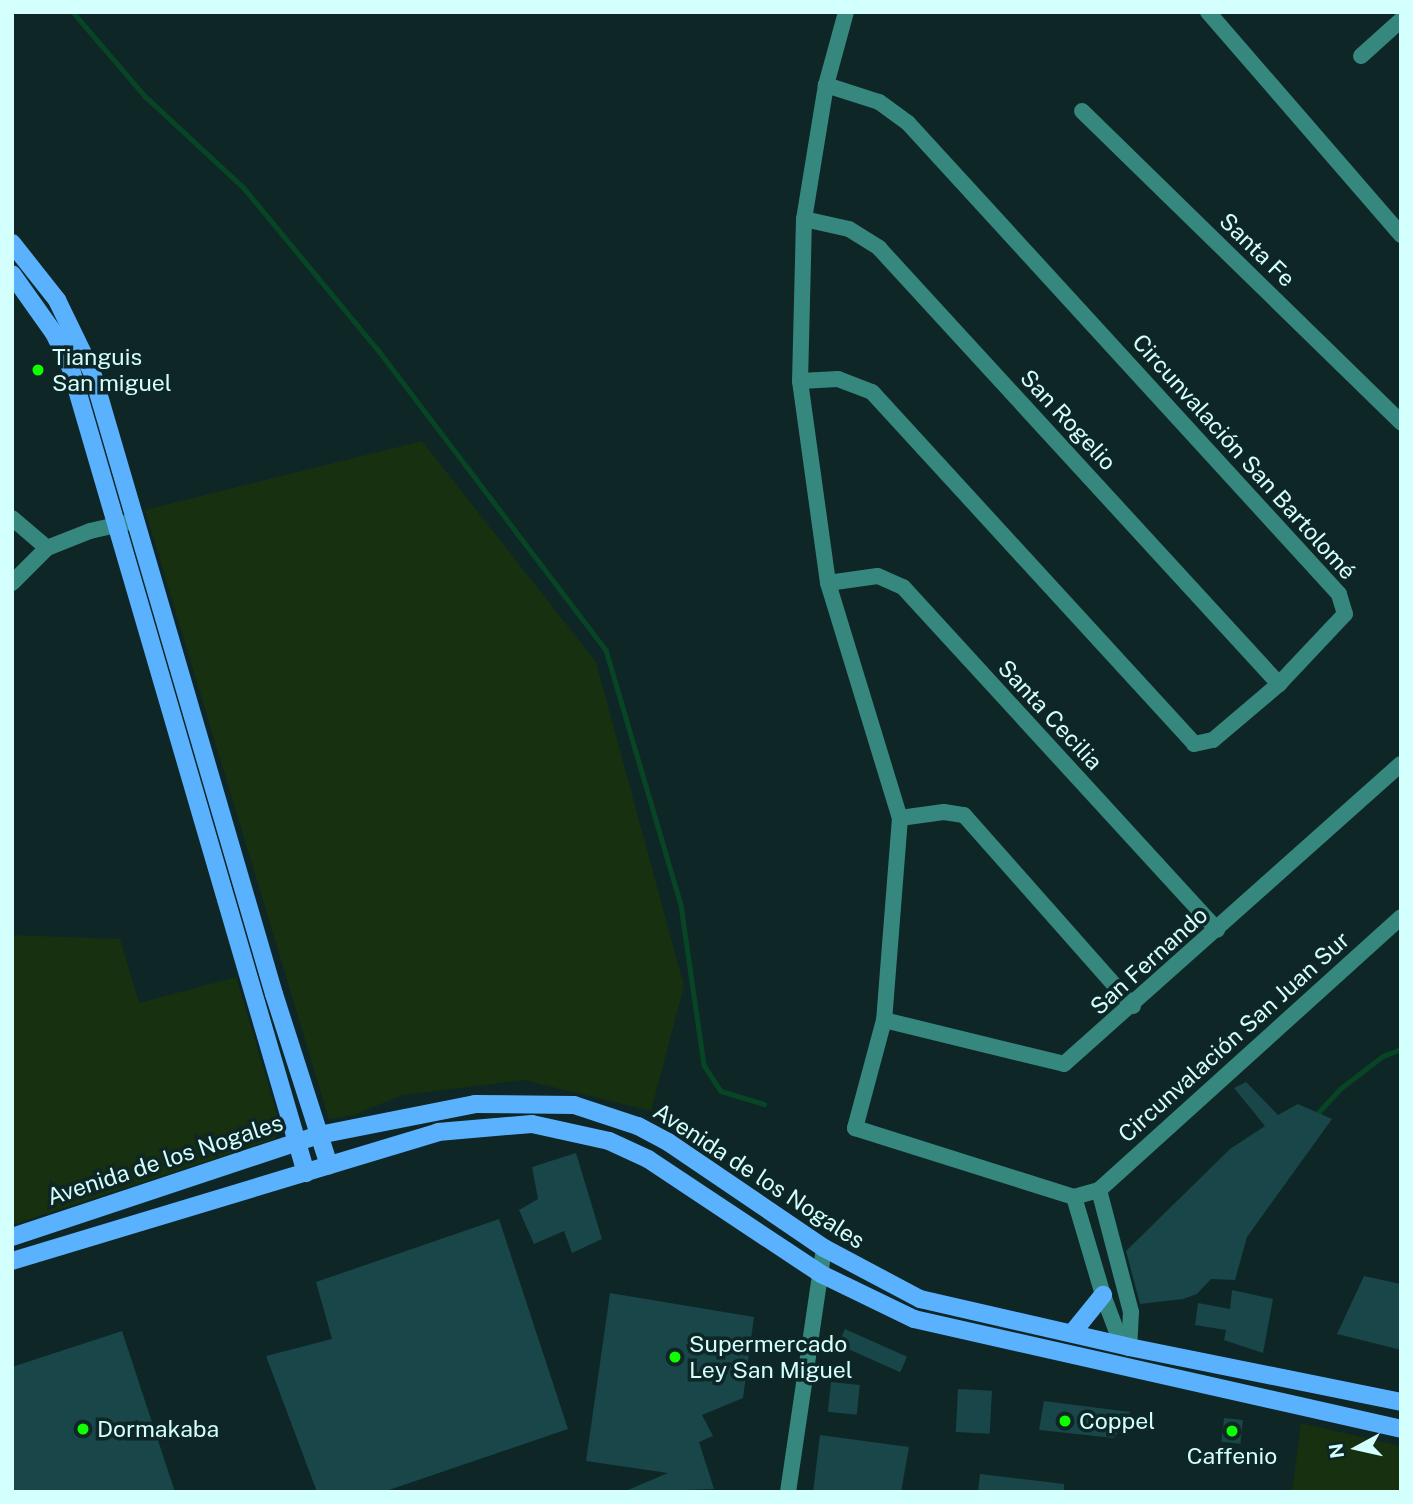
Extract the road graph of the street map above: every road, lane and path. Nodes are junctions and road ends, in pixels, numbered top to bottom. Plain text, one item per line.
1 (846, 12) edge
2 (1208, 12) edge
3 (1401, 20) edge
4 (1361, 56) dead end
5 (826, 85) junction
6 (1082, 111) dead end
7 (804, 219) junction
8 (1401, 235) edge
9 (12, 243) edge
10 (12, 275) edge
11 (800, 382) junction
12 (1401, 422) edge
13 (12, 518) edge
14 (134, 521) junction
15 (113, 526) junction
16 (47, 548) junction
17 (12, 583) edge
18 (828, 583) junction
19 (1279, 684) junction
20 (1401, 764) edge
21 (900, 818) junction
22 (1401, 917) edge
23 (1217, 930) junction
24 (274, 994) junction
25 (254, 1001) junction
26 (1132, 1006) junction
27 (884, 1020) junction
28 (319, 1135) junction
29 (295, 1143) junction
30 (329, 1166) junction
31 (306, 1173) junction
32 (1099, 1190) junction
33 (1074, 1197) junction
34 (12, 1237) edge
35 (824, 1248) junction
36 (12, 1261) edge
37 (821, 1274) junction
38 (1103, 1295) junction
39 (1073, 1332) junction
40 (1129, 1348) junction
41 (1098, 1362) junction
42 (1164, 1376) junction
43 (1401, 1402) edge
44 (1401, 1429) edge
45 (788, 1492) edge

1 - 5 street
2 - 8 street
3 - 4 street
5 - 7 street
5 - 19 street, Circunvalación San Bartolomé
6 - 12 street, Santa Fe
7 - 11 street
7 - 19 street, San Rogelio
9 - 14 main road
10 - 15 main road
11 - 18 street
11 - 19 street, Circunvalación San Bartolomé
13 - 16 street
14 - 15 street
14 - 24 main road
15 - 16 street
15 - 25 main road
16 - 17 street
18 - 21 street
18 - 23 street, Santa Cecilia
20 - 23 street, San Fernando
21 - 26 street
21 - 27 street
22 - 32 street, Circunvalación San Juan Sur
23 - 26 street, San Fernando
24 - 25 main road
24 - 28 main road
25 - 29 main road
26 - 27 street, San Fernando
27 - 33 street
28 - 29 main road, Avenida de los Nogales
28 - 30 main road
28 - 35 main road, Avenida de los Nogales
29 - 31 main road
29 - 34 main road, Avenida de los Nogales
30 - 31 main road, Avenida de los Nogales
30 - 37 main road, Avenida de los Nogales
31 - 36 main road, Avenida de los Nogales
32 - 33 street, Circunvalación San Juan Sur
32 - 40 street
33 - 38 street
35 - 37 street
35 - 39 main road, Avenida de los Nogales
37 - 41 main road, Avenida de los Nogales
37 - 45 street
38 - 39 main road
38 - 40 street
39 - 40 main road, Avenida de los Nogales
40 - 41 main road
40 - 42 main road
40 - 43 main road, Avenida de los Nogales
41 - 42 main road, Avenida de los Nogales
42 - 44 main road, Avenida de los Nogales

